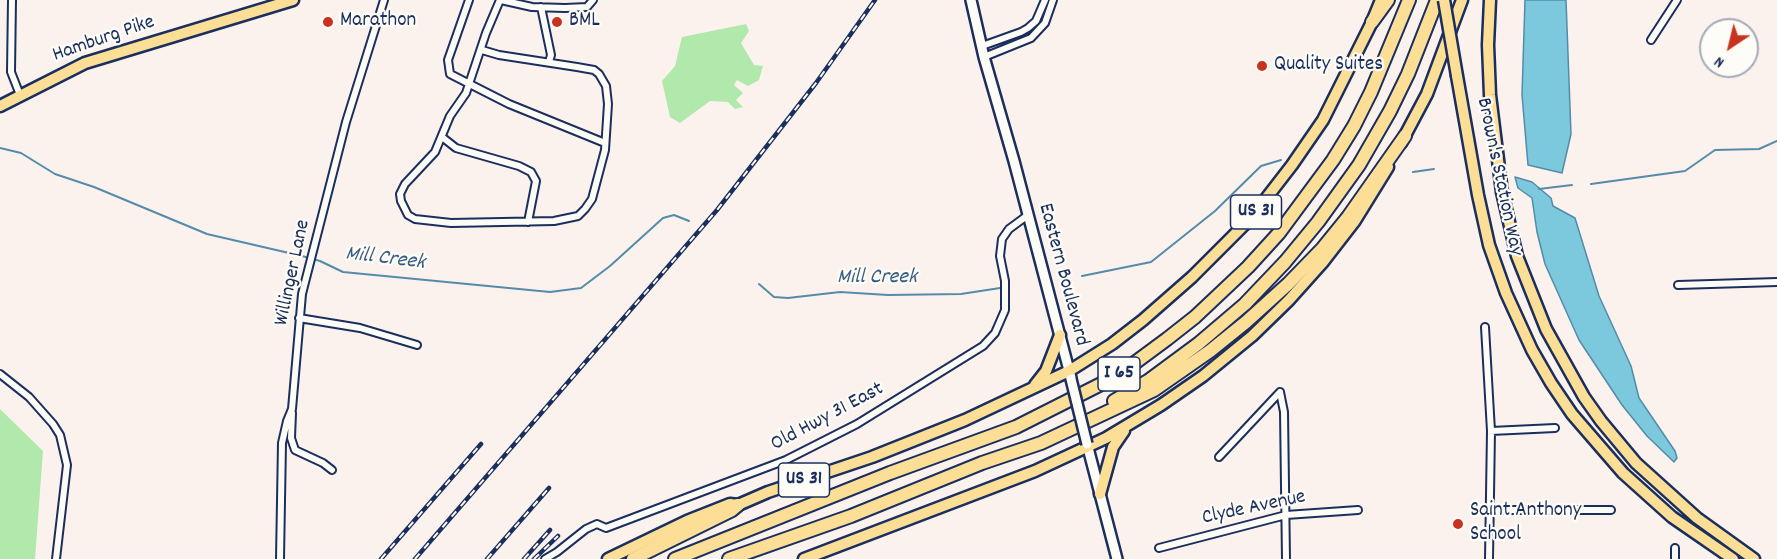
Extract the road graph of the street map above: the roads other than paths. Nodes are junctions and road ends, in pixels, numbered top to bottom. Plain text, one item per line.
1 (12, 0) edge
2 (384, 0) edge
3 (469, 0) edge
4 (501, 0) edge
5 (593, 0) edge
6 (971, 0) edge
7 (1045, 0) edge
8 (1053, 0) edge
9 (1380, 0) edge
10 (1388, 0) edge
11 (1409, 0) edge
12 (1437, 0) edge
13 (1444, 0) edge
14 (1462, 0) edge
15 (1490, 0) edge
16 (1677, 0) edge
17 (287, 1) edge
18 (512, 1) edge
19 (541, 8) junction
20 (1372, 22) junction
21 (1651, 40) dead end
22 (982, 46) junction
23 (482, 50) junction
24 (984, 57) junction
25 (549, 62) junction
26 (470, 85) junction
27 (20, 95) junction
28 (0, 106) edge
29 (1405, 136) junction
30 (442, 137) junction
31 (605, 143) junction
32 (1028, 216) junction
33 (528, 222) junction
34 (1777, 282) edge
35 (1678, 285) dead end
36 (299, 318) junction
37 (1485, 327) dead end
38 (1060, 335) junction
39 (417, 345) dead end
40 (0, 374) edge
41 (1070, 375) junction
42 (1031, 390) junction
43 (292, 410) junction
44 (1128, 425) junction
45 (1555, 428) dead end
46 (1491, 431) junction
47 (1041, 443) junction
48 (1087, 445) junction
49 (1219, 458) dead end
50 (332, 470) dead end
51 (1100, 494) junction
52 (738, 505) junction
53 (1358, 510) dead end
54 (1490, 510) junction
55 (1611, 510) dead end
56 (1286, 515) junction
57 (1159, 548) dead end
58 (1675, 548) dead end
59 (56, 559) edge
60 (280, 559) edge
61 (544, 559) edge
62 (609, 559) edge
63 (633, 559) edge
64 (675, 559) edge
65 (729, 559) edge
66 (804, 559) edge
67 (1117, 559) edge
68 (1286, 559) edge
69 (1489, 559) edge
70 (1675, 559) edge
71 (1733, 559) edge
72 (1754, 559) edge

1 - 27 street
2 - 36 street, Willinger Lane
3 - 26 street
4 - 18 street
4 - 23 street
5 - 19 street
6 - 22 main road, Eastern Boulevard
7 - 22 street
8 - 24 street
9 - 20 main road, US 31
10 - 20 highway
11 - 64 highway, I 65
12 - 47 highway, I 65
13 - 71 main road, Brown's Station Way, bridge
14 - 29 main road
15 - 72 main road, Brown's Station Way
16 - 21 street
17 - 27 main road, Hamburg Pike
18 - 19 street
19 - 25 street
20 - 41 main road, US 31
22 - 24 main road, Eastern Boulevard
23 - 25 street
23 - 26 street
24 - 32 main road, Eastern Boulevard
25 - 31 street
26 - 30 street
26 - 31 street
27 - 28 main road, Hamburg Pike
29 - 44 main road
29 - 47 highway
30 - 33 street
30 - 33 street
31 - 33 street
32 - 38 main road, Eastern Boulevard
32 - 61 street, Old Hwy 31 East
34 - 35 street
36 - 39 street
36 - 43 street, Willinger Lane
37 - 46 street
38 - 41 main road, Eastern Boulevard
38 - 42 main road
40 - 59 street
41 - 42 main road, US 31
41 - 48 main road, Eastern Boulevard, bridge
42 - 52 main road, US 31
43 - 50 street
43 - 60 street, Willinger Lane
44 - 48 main road
44 - 51 main road
45 - 46 street
46 - 54 street
47 - 65 highway, I 65
48 - 51 main road, Eastern Boulevard
48 - 66 main road
49 - 56 street
51 - 67 main road, Eastern Boulevard
52 - 62 main road, US 31
52 - 63 highway
53 - 56 street, Clyde Avenue
54 - 55 street
54 - 69 street
56 - 57 street, Clyde Avenue
56 - 68 street
58 - 70 street

